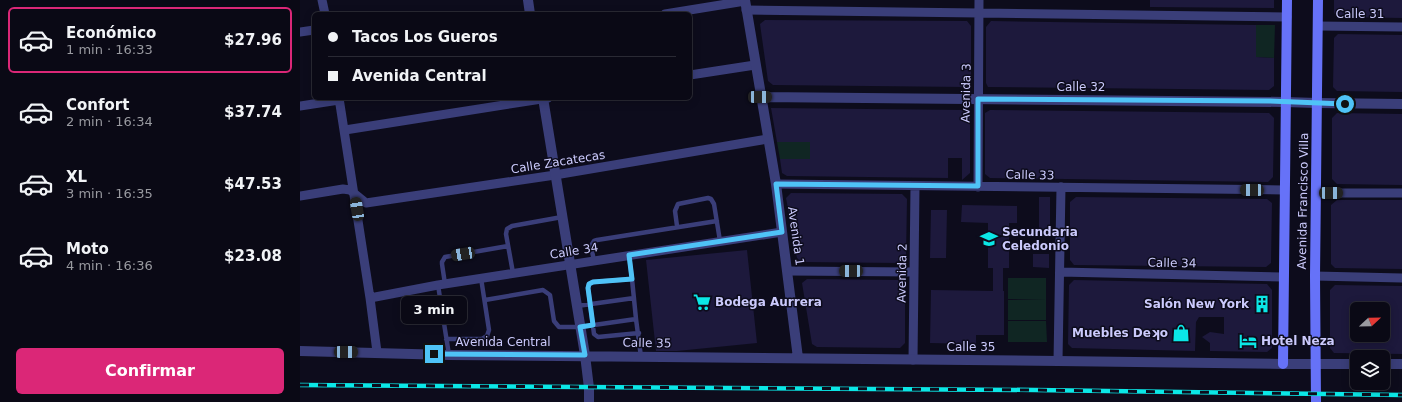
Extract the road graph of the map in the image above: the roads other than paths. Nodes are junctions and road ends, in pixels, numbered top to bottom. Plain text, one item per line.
1 (322, 0) edge
2 (528, 0) edge
3 (979, 0) edge
4 (1287, 0) edge
5 (1318, 0) edge
6 (745, 4) edge
7 (325, 12) edge
8 (530, 12) edge
9 (682, 12) edge
10 (979, 13) junction
11 (1287, 17) junction
12 (1318, 26) junction
13 (1402, 27) edge
14 (312, 30) edge
15 (300, 32) edge
16 (755, 65) junction
17 (692, 75) edge
18 (760, 97) junction
19 (978, 99) junction
20 (333, 100) edge
21 (339, 100) edge
22 (532, 100) edge
23 (545, 100) edge
24 (1285, 102) junction
25 (1317, 103) junction
26 (1402, 104) edge
27 (300, 106) edge
28 (345, 130) junction
29 (768, 139) junction
30 (555, 174) junction
31 (776, 184) junction
32 (915, 186) junction
33 (978, 186) junction
34 (1061, 188) junction
35 (1284, 190) junction
36 (1316, 193) junction
37 (354, 194) junction
38 (1402, 194) edge
39 (300, 196) edge
40 (562, 216) junction
41 (717, 220) junction
42 (677, 226) junction
43 (782, 232) junction
44 (720, 242) junction
45 (508, 246) junction
46 (629, 255) junction
47 (594, 260) junction
48 (570, 264) junction
49 (788, 271) junction
50 (914, 272) junction
51 (1060, 272) junction
52 (512, 273) junction
53 (1315, 276) junction
54 (1283, 277) junction
55 (481, 278) junction
56 (1402, 278) edge
57 (632, 279) junction
58 (441, 284) junction
59 (370, 298) junction
60 (634, 298) junction
61 (484, 300) junction
62 (590, 304) junction
63 (577, 306) junction
64 (636, 319) junction
65 (593, 325) junction
66 (580, 327) junction
67 (639, 334) junction
68 (446, 339) junction
69 (300, 351) edge
70 (377, 352) junction
71 (449, 354) junction
72 (585, 355) junction
73 (642, 356) junction
74 (798, 358) junction
75 (913, 360) junction
76 (1058, 360) junction
77 (1316, 363) junction
78 (1283, 364) junction
79 (1350, 364) edge
80 (1390, 364) edge
81 (1402, 364) edge
82 (589, 402) edge
83 (1316, 402) edge

1 - 7 street
2 - 8 street
3 - 10 street, Avenida 3
4 - 11 main road, Avenida Francisco Villa
5 - 12 main road, Avenida Francisco Villa
6 - 9 street
6 - 10 street
6 - 16 street, Avenida 1
10 - 11 street
10 - 19 street, Avenida 3
11 - 24 main road, Avenida Francisco Villa
12 - 13 street, Calle 31
12 - 25 main road, Avenida Francisco Villa
14 - 15 street
16 - 17 street
16 - 18 street, Avenida 1
18 - 19 street, Calle 32
18 - 29 street, Avenida 1
19 - 24 street, Calle 32
19 - 33 street, Avenida 3
20 - 27 street
21 - 28 street
22 - 28 street
23 - 30 street
24 - 25 street, Calle 32
24 - 35 main road, Avenida Francisco Villa
25 - 26 street, Calle 32
25 - 36 main road, Avenida Francisco Villa
28 - 37 street
29 - 30 street, Calle Zacatecas
29 - 31 street, Avenida 1
30 - 37 street, Calle Zacatecas
30 - 40 street
31 - 32 street, Calle 33
31 - 43 street, Avenida 1
32 - 33 street, Calle 33
32 - 50 street, Avenida 2
33 - 34 street, Calle 33
34 - 35 street, Calle 33
34 - 51 street
35 - 54 main road, Avenida Francisco Villa
36 - 38 street
36 - 53 main road, Avenida Francisco Villa
37 - 39 street, Calle Zacatecas
37 - 59 street
40 - 45 lane
40 - 48 street
41 - 42 lane
41 - 42 lane
41 - 44 lane
42 - 47 lane
43 - 44 street, Calle 34
43 - 49 street, Avenida 1
44 - 46 street, Calle 34
45 - 52 lane
45 - 58 lane
46 - 47 street, Calle 34
46 - 57 lane
47 - 48 street, Calle 34
48 - 52 street, Calle 34
48 - 63 street
49 - 50 street
49 - 74 street, Avenida 1
50 - 75 street, Avenida 2
51 - 54 street, Calle 34
51 - 76 street
52 - 55 street, Calle 34
53 - 56 street
53 - 77 main road, Avenida Francisco Villa
54 - 78 main road, Avenida Francisco Villa
55 - 58 street, Calle 34
55 - 61 lane
57 - 60 lane
57 - 62 lane
58 - 59 street, Calle 34
58 - 68 lane
59 - 70 street
60 - 62 lane
60 - 64 lane
61 - 66 lane
61 - 68 lane
62 - 63 lane
62 - 65 lane
63 - 66 street
64 - 65 lane
64 - 67 lane
65 - 66 lane
65 - 67 lane
66 - 72 street
67 - 73 lane
68 - 71 lane
69 - 70 street, Avenida Central
70 - 71 street, Avenida Central
71 - 72 street, Avenida Central
72 - 73 street, Calle 35
72 - 82 street
73 - 74 street, Calle 35
74 - 75 street, Calle 35
75 - 76 street, Calle 35
76 - 78 street, Calle 35
77 - 78 street, Calle 35
77 - 79 street, Calle 35
77 - 83 main road, Avenida Francisco Villa
80 - 81 street

